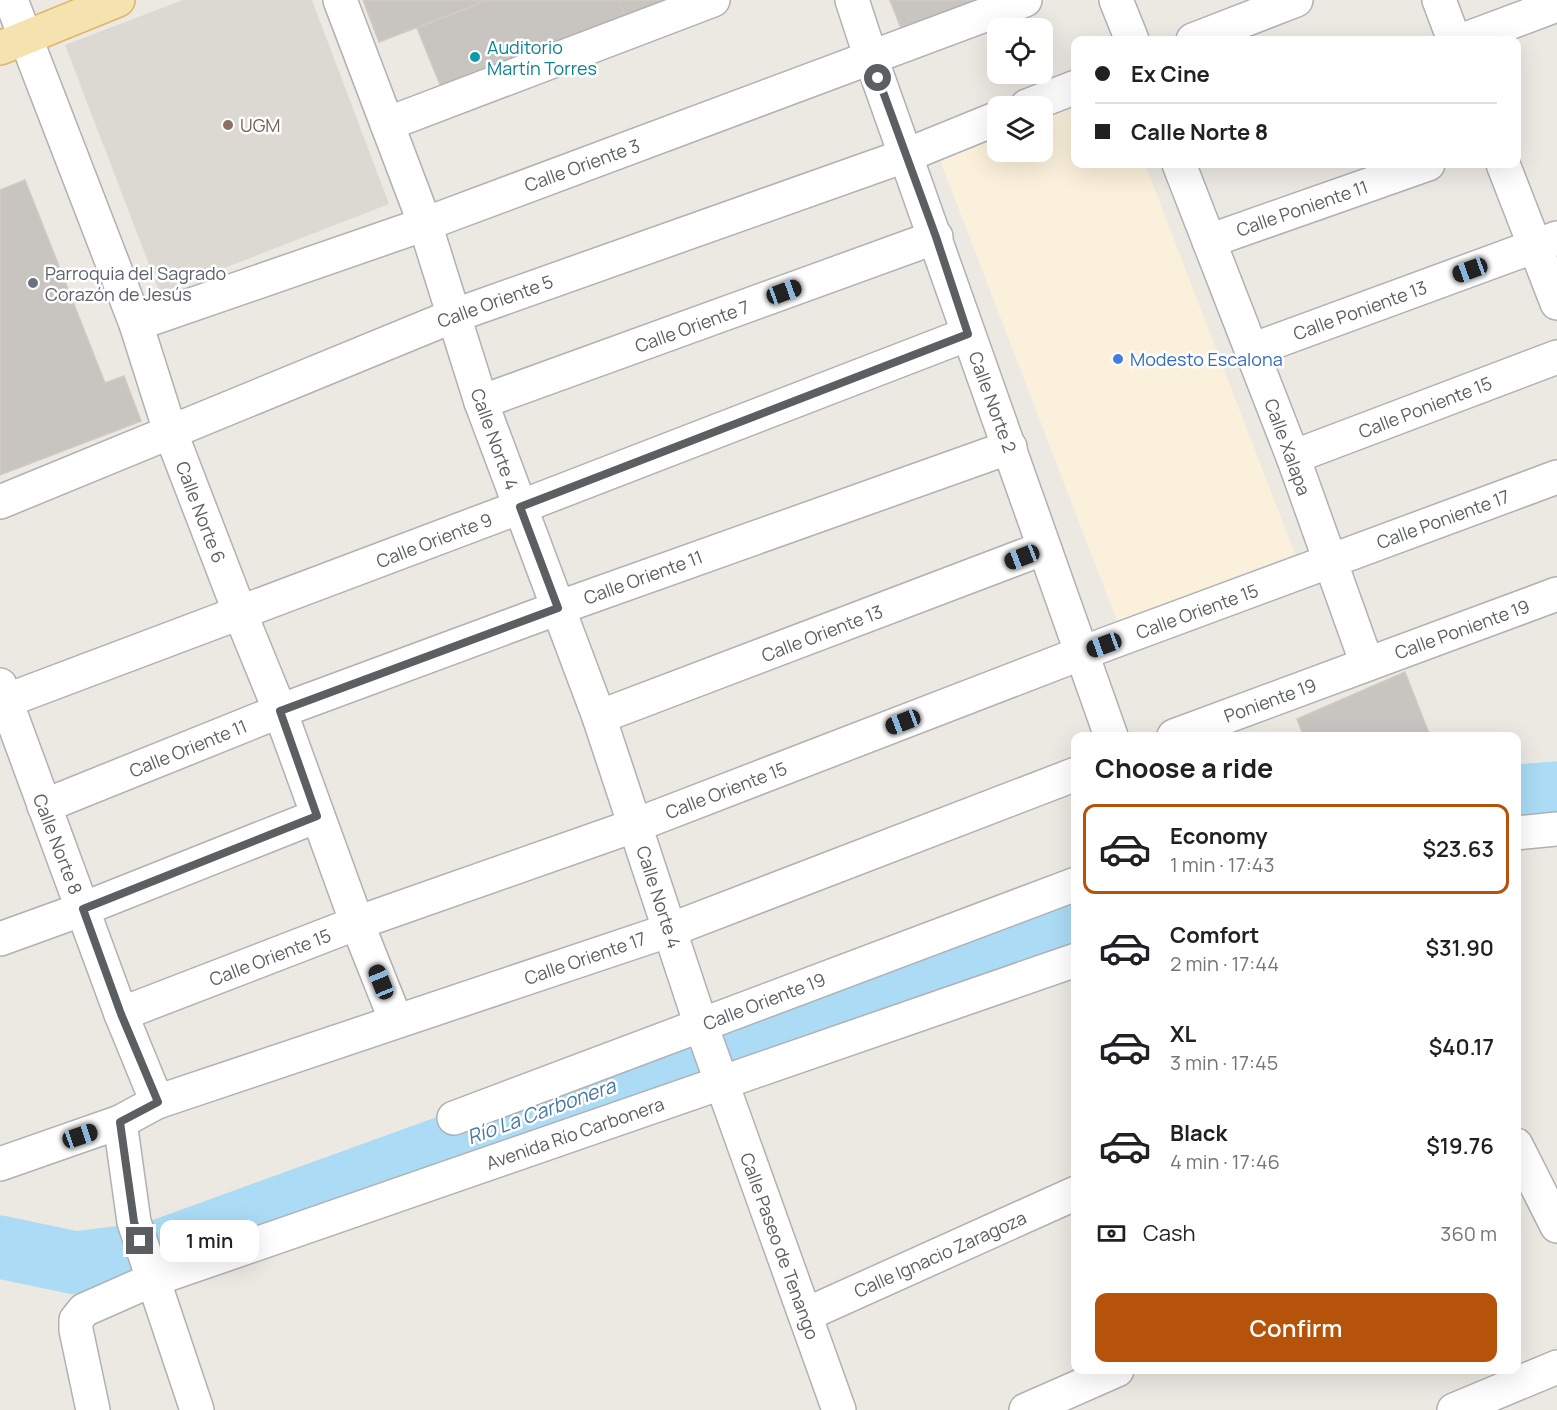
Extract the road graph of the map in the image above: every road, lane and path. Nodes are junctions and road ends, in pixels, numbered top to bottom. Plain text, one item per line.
1 (11, 0) edge
2 (118, 0) edge
3 (340, 0) edge
4 (713, 0) edge
5 (852, 0) edge
6 (1025, 0) edge
7 (1116, 0) edge
8 (1296, 0) edge
9 (1439, 0) edge
10 (1557, 5) edge
11 (1130, 36) edge
12 (1203, 36) edge
13 (1452, 36) edge
14 (1474, 36) edge
15 (13, 43) edge
16 (871, 58) junction
17 (1071, 89) edge
18 (1053, 96) edge
19 (987, 122) edge
20 (387, 124) junction
21 (906, 155) junction
22 (1181, 168) edge
23 (1417, 168) edge
24 (1505, 168) edge
25 (425, 224) junction
26 (936, 237) junction
27 (1209, 241) junction
28 (1546, 242) edge
29 (1557, 303) edge
30 (453, 316) junction
31 (136, 324) junction
32 (968, 334) junction
33 (1252, 350) junction
34 (1557, 357) edge
35 (481, 402) junction
36 (170, 431) junction
37 (1010, 447) junction
38 (1293, 457) junction
39 (1557, 477) edge
40 (0, 502) edge
41 (520, 507) junction
42 (1044, 548) junction
43 (1329, 561) junction
44 (1557, 594) edge
45 (558, 608) junction
46 (240, 613) junction
47 (1082, 653) junction
48 (1367, 664) junction
49 (2, 697) edge
50 (280, 711) junction
51 (599, 717) junction
52 (1110, 732) edge
53 (1185, 732) edge
54 (1071, 776) edge
55 (44, 806) junction
56 (317, 816) junction
57 (636, 825) junction
58 (1557, 829) edge
59 (1521, 833) edge
60 (1071, 886) edge
61 (83, 909) junction
62 (357, 923) junction
63 (670, 930) junction
64 (0, 939) edge
65 (1071, 962) edge
66 (121, 1014) junction
67 (396, 1022) junction
68 (700, 1025) junction
69 (721, 1082) junction
70 (158, 1102) junction
71 (454, 1118) dead end
72 (120, 1122) junction
73 (1521, 1155) edge
74 (0, 1164) edge
75 (1071, 1195) edge
76 (1557, 1226) edge
77 (152, 1280) junction
78 (805, 1315) junction
79 (1557, 1367) edge
80 (1108, 1374) edge
81 (93, 1410) edge
82 (197, 1410) edge
83 (839, 1410) edge
84 (1026, 1410) edge
85 (1454, 1410) edge

1 - 15 street, Calle Norte 6
2 - 15 main road
3 - 20 street, Calle Norte 4
4 - 20 street
5 - 16 street, Calle Norte 2
6 - 16 street, Calle Oriente 3
7 - 11 street
8 - 12 street
9 - 13 street
10 - 14 street
15 - 31 street, Calle Norte 6
16 - 21 street, Calle Norte 2
16 - 25 street, Calle Oriente 3
17 - 18 street
19 - 21 street, Calle Oriente 5
20 - 25 street, Calle Norte 4
21 - 26 street, Calle Norte 2
21 - 30 street, Calle Oriente 5
22 - 27 street, Calle Xalapa
23 - 27 street, Calle Poniente 11
24 - 28 street
25 - 30 street, Calle Norte 4
25 - 31 street, Calle Oriente 3
26 - 32 street, Calle Norte 2
26 - 35 street, Calle Oriente 7
27 - 33 street, Calle Xalapa
28 - 29 street
28 - 33 street, Calle Poniente 13
30 - 35 street, Calle Norte 4
30 - 36 street, Calle Oriente 5
31 - 36 street, Calle Norte 6
32 - 37 street, Calle Norte 2
32 - 41 street, Calle Oriente 9
33 - 38 street, Calle Xalapa
34 - 38 street, Calle Poniente 15
35 - 41 street, Calle Norte 4
36 - 40 street, Calle Oriente 5
36 - 46 street, Calle Norte 6
37 - 42 street, Calle Norte 2
37 - 45 street, Calle Oriente 11
38 - 43 street, Calle Xalapa
39 - 43 street, Calle Poniente 17
41 - 45 street, Calle Norte 4
41 - 46 street, Calle Oriente 9
42 - 47 street, Calle Norte 2
42 - 51 street, Calle Oriente 13
43 - 47 street, Calle Oriente 15
43 - 48 street, Calle Xalapa
44 - 48 street, Calle Poniente 19
45 - 50 street, Calle Oriente 11
45 - 51 street, Calle Norte 4
46 - 49 street, Calle Oriente 9
46 - 50 street, Calle Norte 6
47 - 52 street, Calle Norte 2
47 - 57 street, Calle Oriente 15
48 - 53 street, Poniente 19
49 - 55 street, Calle Norte 8
50 - 55 street, Calle Oriente 11
50 - 56 street, Calle Norte 6
51 - 57 street, Calle Norte 4
54 - 63 street, Calle Oriente 17
55 - 61 street, Calle Norte 8
56 - 61 street
56 - 62 street, Calle Norte 6
57 - 62 street, Calle Oriente 15
57 - 63 street, Calle Norte 4
58 - 59 street
60 - 68 street, Calle Oriente 19
61 - 64 street
61 - 66 street, Calle Norte 8
62 - 66 street, Calle Oriente 15
62 - 67 street, Calle Norte 6
63 - 67 street, Calle Oriente 17
63 - 68 street, Calle Norte 4
65 - 69 street, Avenida Río Carbonera
66 - 70 street, Calle Norte 8
67 - 70 street, Calle Oriente 17
68 - 69 street, Calle Norte 4
68 - 71 street, Calle Oriente 19
69 - 77 street, Avenida Río Carbonera
69 - 78 street, Calle Paseo de Tenango
70 - 72 street, Calle Oriente 17
72 - 74 street
72 - 77 street
73 - 76 street
75 - 78 street, Calle Ignacio Zaragoza
77 - 81 street, Avenida Río Carbonera
77 - 82 street
78 - 83 street, Calle Paseo de Tenango
79 - 85 street
80 - 84 street

